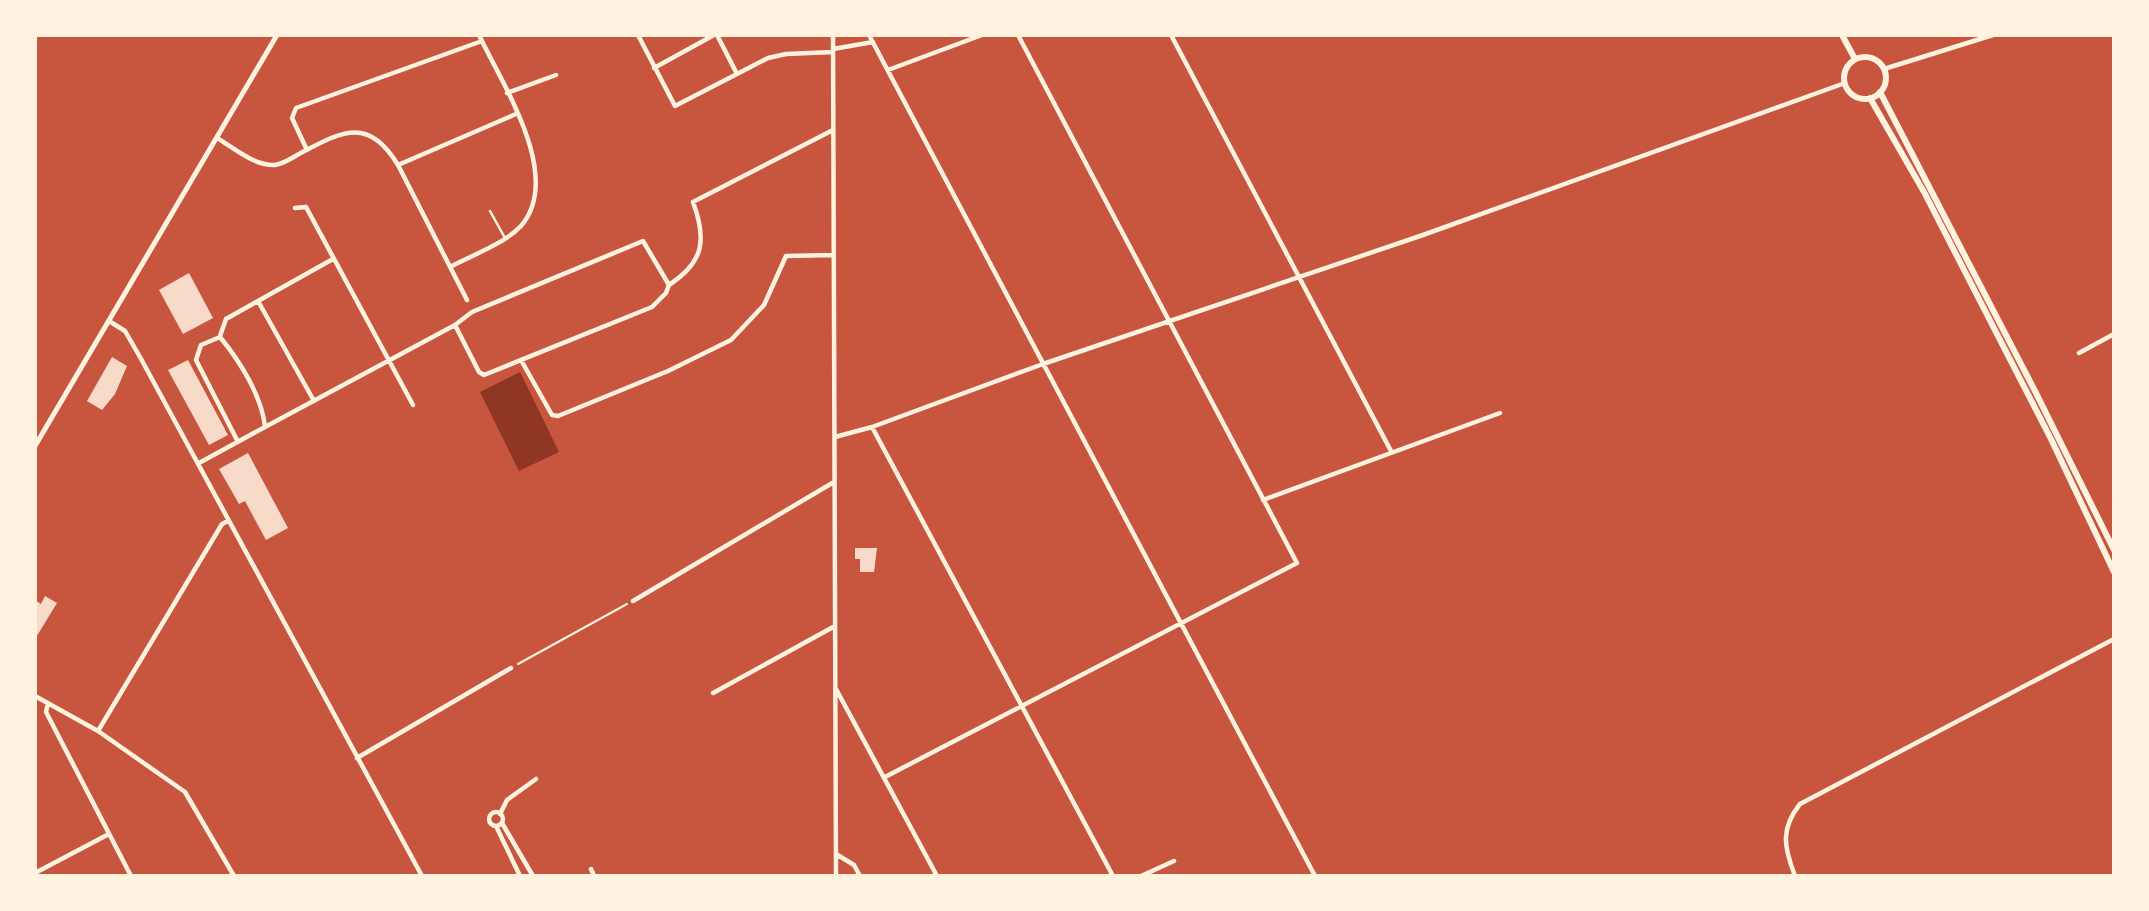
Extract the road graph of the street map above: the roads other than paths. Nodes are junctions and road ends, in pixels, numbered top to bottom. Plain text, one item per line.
1 (276, 35) edge
2 (479, 35) edge
3 (638, 35) edge
4 (715, 35) edge
5 (833, 35) edge
6 (869, 35) edge
7 (982, 35) edge
8 (1018, 35) edge
9 (1171, 35) edge
10 (1842, 35) edge
11 (1993, 35) edge
12 (482, 41) junction
13 (873, 42) junction
14 (833, 51) junction
15 (1855, 59) junction
16 (654, 68) junction
17 (1884, 69) junction
18 (888, 70) junction
19 (737, 74) junction
20 (556, 75) dead end
21 (1845, 83) junction
22 (1880, 92) junction
23 (507, 93) junction
24 (1870, 98) junction
25 (516, 114) junction
26 (833, 130) junction
27 (217, 138) junction
28 (307, 150) junction
29 (398, 164) junction
30 (295, 208) dead end
31 (490, 211) dead end
32 (505, 237) junction
33 (833, 255) junction
34 (333, 260) junction
35 (450, 267) junction
36 (1299, 275) junction
37 (668, 285) junction
38 (467, 300) dead end
39 (258, 301) junction
40 (109, 321) junction
41 (1168, 321) junction
42 (455, 325) junction
43 (2114, 334) edge
44 (220, 337) junction
45 (2080, 353) dead end
46 (521, 360) junction
47 (388, 361) junction
48 (1043, 364) junction
49 (314, 401) junction
50 (413, 405) dead end
51 (1500, 413) dead end
52 (265, 427) junction
53 (872, 427) junction
54 (835, 437) junction
55 (238, 442) junction
56 (35, 446) edge
57 (1391, 451) junction
58 (199, 463) junction
59 (834, 482) junction
60 (1263, 500) junction
61 (228, 521) junction
62 (2114, 550) edge
63 (2114, 572) edge
64 (633, 601) road end
65 (1182, 624) junction
66 (835, 626) junction
67 (2114, 639) edge
68 (511, 668) road end
69 (835, 687) junction
70 (713, 693) dead end
71 (35, 696) edge
72 (48, 703) junction
73 (1022, 708) junction
74 (98, 731) junction
75 (357, 758) junction
76 (885, 777) junction
77 (536, 779) dead end
78 (500, 814) junction
79 (502, 823) junction
80 (496, 826) junction
81 (109, 834) junction
82 (835, 853) junction
83 (1174, 861) dead end
84 (591, 869) dead end
85 (35, 873) edge
86 (420, 875) edge
87 (131, 876) edge
88 (234, 876) edge
89 (520, 876) edge
90 (533, 876) edge
91 (594, 876) edge
92 (836, 876) edge
93 (860, 876) edge
94 (937, 876) edge
95 (1113, 876) edge
96 (1140, 876) edge
97 (1315, 876) edge
98 (1796, 876) edge

1 - 27 street
2 - 12 street
3 - 16 street
4 - 16 street
4 - 19 street
5 - 14 street
6 - 13 street
7 - 18 street
8 - 41 street
9 - 36 street
10 - 15 main road
11 - 17 street
12 - 23 street
12 - 28 street
13 - 14 street
13 - 18 street
14 - 19 street
14 - 26 street
15 - 17 main road
15 - 21 main road
16 - 19 street
17 - 22 main road
18 - 48 street
20 - 23 street
21 - 24 main road
21 - 36 street
22 - 24 main road
22 - 62 main road
23 - 25 street
24 - 63 main road
25 - 29 street
25 - 32 street
26 - 33 street
26 - 37 street
27 - 28 street
27 - 40 street
28 - 29 street
29 - 35 street
30 - 34 street
31 - 32 lane
32 - 35 street
33 - 46 street
33 - 54 street
34 - 39 street
34 - 47 street
35 - 38 street
36 - 41 street
36 - 57 street
37 - 42 street
37 - 46 street
39 - 44 street
39 - 49 street
40 - 56 street
40 - 58 street
41 - 48 street
41 - 60 street
42 - 46 street
42 - 47 street
43 - 45 street
44 - 52 street
44 - 55 street
47 - 49 street
47 - 50 street
48 - 53 street
48 - 65 street
49 - 52 street
51 - 57 street
52 - 55 street
53 - 54 street
53 - 73 street
54 - 59 street
55 - 58 street
57 - 60 street
58 - 61 street
59 - 64 street
59 - 66 street
60 - 65 street
61 - 74 street
61 - 75 street
65 - 73 street
65 - 97 street
66 - 69 street
66 - 70 street
67 - 98 street
68 - 75 street
69 - 76 street
69 - 82 street
71 - 72 street
72 - 74 street
72 - 81 street
73 - 76 street
73 - 95 street
74 - 88 street
75 - 86 street
76 - 94 street
77 - 78 street
78 - 79 street
78 - 80 street
79 - 80 street
79 - 90 street
80 - 89 street
81 - 85 street
81 - 87 street
82 - 92 street
82 - 93 street
83 - 96 street
84 - 91 street

